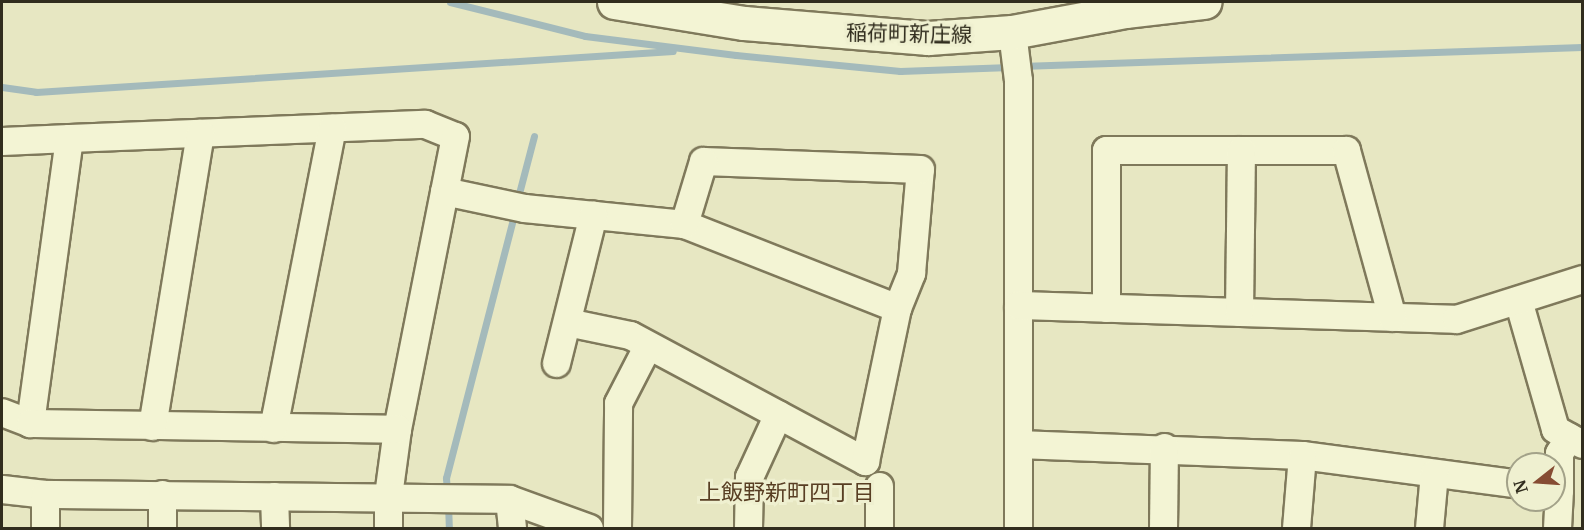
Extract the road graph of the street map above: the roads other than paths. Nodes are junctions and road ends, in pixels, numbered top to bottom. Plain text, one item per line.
1 (614, 2) edge
2 (1204, 2) edge
3 (1016, 57) junction
4 (332, 128) junction
5 (200, 133) junction
6 (69, 138) junction
7 (2, 141) edge
8 (1241, 150) junction
9 (444, 191) junction
10 (593, 215) junction
11 (684, 224) junction
12 (1582, 279) edge
13 (1518, 300) junction
14 (1018, 305) junction
15 (897, 308) junction
16 (1106, 308) junction
17 (1239, 312) junction
18 (1392, 317) junction
19 (567, 322) junction
20 (648, 345) junction
21 (556, 363) dead end
22 (2, 412) edge
23 (778, 414) junction
24 (30, 423) junction
25 (152, 426) junction
26 (273, 428) junction
27 (396, 429) junction
28 (1576, 440) edge
29 (1018, 444) junction
30 (1164, 447) junction
31 (1560, 452) edge
32 (1302, 455) junction
33 (1434, 473) junction
34 (1506, 482) edge
35 (879, 486) dead end
36 (2, 489) edge
37 (45, 494) junction
38 (162, 494) junction
39 (274, 496) junction
40 (388, 496) junction
41 (509, 499) junction
42 (1557, 512) edge
43 (45, 528) edge
44 (162, 528) edge
45 (275, 528) edge
46 (388, 528) edge
47 (512, 528) edge
48 (590, 528) edge
49 (617, 528) edge
50 (748, 528) edge
51 (879, 528) edge
52 (1018, 528) edge
53 (1163, 528) edge
54 (1296, 528) edge
55 (1429, 528) edge
56 (1557, 528) edge

1 - 3 main road, 稲荷町新庄線
2 - 3 main road, 稲荷町新庄線
3 - 14 street
4 - 5 street
4 - 9 street
4 - 26 street
5 - 6 street
5 - 25 street
6 - 7 street
6 - 24 street
8 - 16 street
8 - 17 street
8 - 18 street
9 - 10 street
9 - 27 street
10 - 11 street
10 - 19 street
11 - 15 street
11 - 15 street
12 - 13 street
13 - 18 street
13 - 28 street
14 - 16 street
14 - 29 street
15 - 23 street
16 - 17 street
17 - 18 street
19 - 20 street
19 - 21 street
20 - 23 street
20 - 49 street
22 - 24 street
23 - 50 street
24 - 25 street
25 - 26 street
26 - 27 street
27 - 40 street
28 - 31 street
29 - 30 street
29 - 52 street
30 - 32 street
30 - 53 street
32 - 33 street
32 - 54 street
33 - 34 street
33 - 55 street
35 - 51 street
36 - 37 street
37 - 38 street
37 - 43 street
38 - 39 street
38 - 44 street
39 - 40 street
39 - 45 street
40 - 41 street
40 - 46 street
41 - 47 street
41 - 48 street
42 - 56 street

